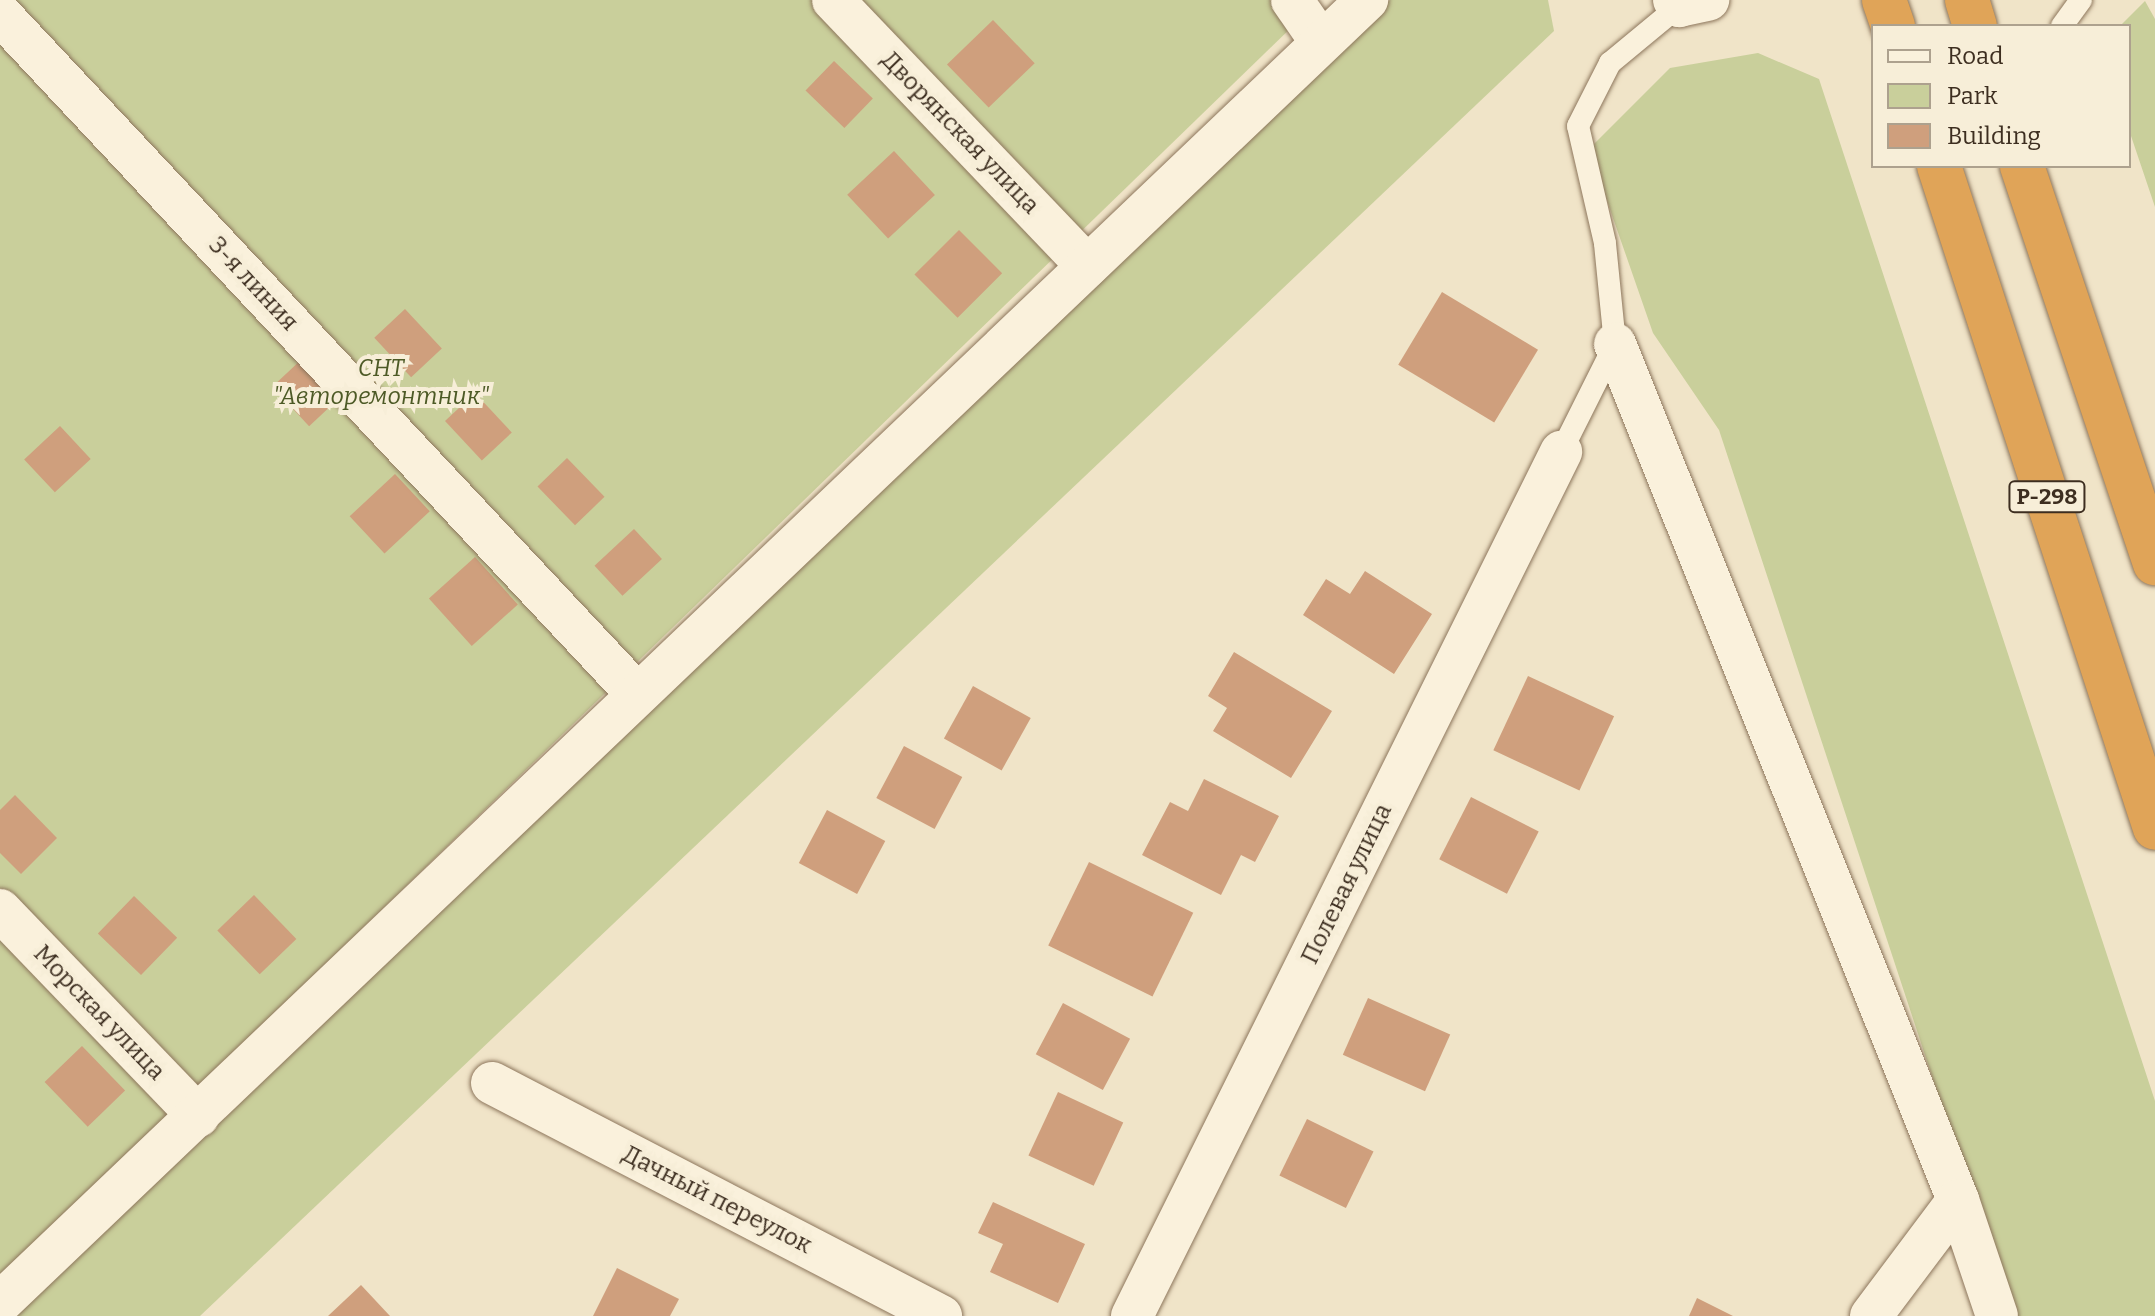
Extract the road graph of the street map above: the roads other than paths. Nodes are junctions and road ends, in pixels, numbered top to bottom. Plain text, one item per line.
1 (833, 0) edge
2 (1292, 0) edge
3 (1367, 0) edge
4 (1884, 0) edge
5 (1967, 0) edge
6 (2081, 0) edge
7 (1687, 2) edge
8 (0, 14) edge
9 (1892, 24) edge
10 (1974, 24) edge
11 (2063, 24) edge
12 (1321, 42) junction
13 (1940, 168) edge
14 (2023, 168) edge
15 (1087, 266) junction
16 (1615, 344) junction
17 (1561, 452) joint
18 (2155, 563) edge
19 (637, 694) junction
20 (2155, 828) edge
21 (0, 910) edge
22 (492, 1083) dead end
23 (198, 1116) junction
24 (1958, 1200) junction
25 (0, 1303) edge
26 (941, 1316) edge
27 (1132, 1316) edge
28 (1871, 1316) edge
29 (1997, 1316) edge

1 - 15 street, Дворянская улица
2 - 12 street
3 - 12 street
4 - 9 highway
5 - 10 highway
6 - 11 lane
7 - 16 lane
8 - 19 street, 3-я линия
12 - 15 street
13 - 20 highway, Р-298
14 - 18 highway
15 - 19 street
16 - 17 lane
16 - 24 street
17 - 27 street, Полевая улица
19 - 23 street
21 - 23 street, Морская улица
22 - 26 street, Дачный переулок
23 - 25 street
24 - 28 street
24 - 29 street

